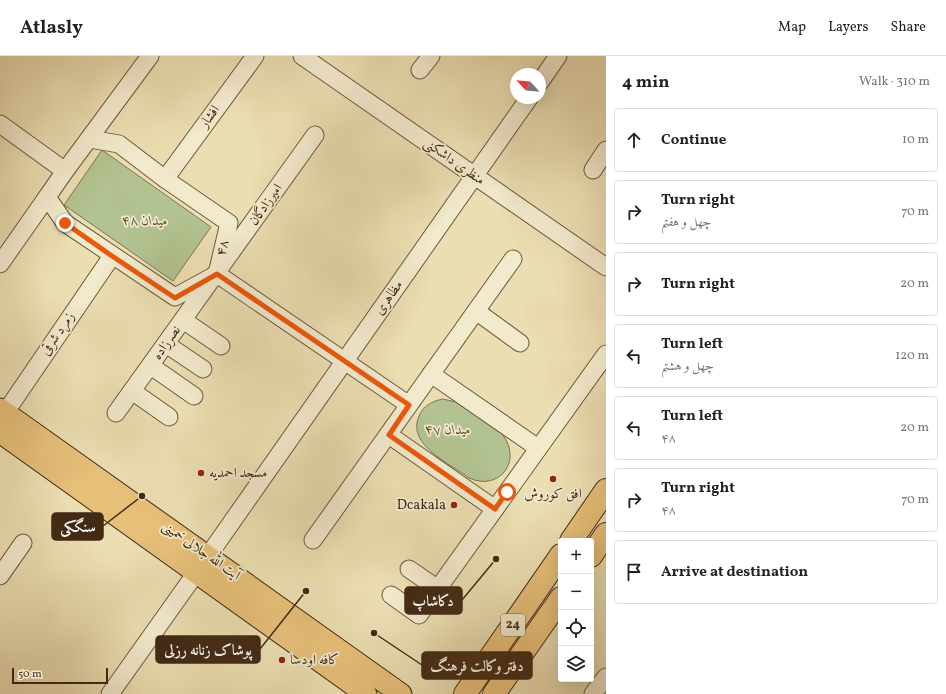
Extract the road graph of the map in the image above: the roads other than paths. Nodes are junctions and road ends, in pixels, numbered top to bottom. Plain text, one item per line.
1 (150, 56) edge
2 (255, 56) edge
3 (302, 56) edge
4 (431, 56) edge
5 (558, 56) edge
6 (320, 61) edge
7 (420, 70) dead end
8 (546, 73) edge
9 (525, 104) edge
10 (0, 124) edge
11 (315, 136) dead end
12 (90, 139) junction
13 (606, 150) edge
14 (593, 170) dead end
15 (65, 171) junction
16 (474, 176) junction
17 (165, 179) junction
18 (47, 197) junction
19 (112, 256) junction
20 (513, 259) dead end
21 (1, 260) edge
22 (606, 267) edge
23 (217, 274) junction
24 (476, 311) junction
25 (183, 320) junction
26 (520, 343) dead end
27 (166, 344) junction
28 (221, 346) dead end
29 (606, 354) edge
30 (344, 362) junction
31 (151, 366) junction
32 (203, 369) dead end
33 (431, 374) junction
34 (132, 391) junction
35 (194, 396) dead end
36 (409, 405) junction
37 (116, 413) dead end
38 (169, 417) dead end
39 (2, 418) edge
40 (389, 435) junction
41 (538, 448) junction
42 (606, 490) edge
43 (495, 509) junction
44 (573, 538) edge
45 (313, 540) dead end
46 (23, 543) dead end
47 (558, 559) edge
48 (202, 564) junction
49 (409, 569) dead end
50 (0, 576) edge
51 (438, 589) junction
52 (391, 595) dead end
53 (558, 602) edge
54 (606, 677) edge
55 (110, 694) edge
56 (366, 694) edge
57 (401, 694) edge
58 (465, 694) edge
59 (494, 694) edge
60 (593, 694) edge

1 - 12 street
2 - 17 street, افشار
3 - 6 street, منظری داشکنی
4 - 7 street
5 - 8 street
6 - 16 street, منظری داشکنی
9 - 16 street, مظاهری
10 - 15 street
11 - 23 street, امیرزادگان
12 - 15 street
12 - 17 street, ۴۸
13 - 14 street
15 - 18 street
16 - 22 street, منظری داشکنی
16 - 30 street, مظاهری
17 - 23 street, ۴۸
18 - 19 street, ۴۸
18 - 21 street
19 - 23 street, ۴۸
19 - 39 street, زمرد شرقی
20 - 24 street
23 - 25 street, نصرزاده
23 - 30 street
24 - 26 street
24 - 33 street
25 - 27 street, نصرزاده
25 - 28 street
27 - 31 street, نصرزاده
27 - 32 street
29 - 41 street
30 - 36 street
30 - 48 street, مظاهری
31 - 34 street, نصرزاده
31 - 35 street
33 - 36 street
33 - 41 street
34 - 37 street, نصرزاده
34 - 38 street
36 - 40 street
39 - 48 main road, آيت الله جلالى خمينى
40 - 43 street
40 - 45 street
41 - 43 street
42 - 44 highway
43 - 51 street
46 - 50 street
47 - 58 highway, 24
48 - 55 street, مظاهری
48 - 56 main road, آيت الله جلالى خمينى
48 - 57 main road, آيت الله جلالى خمينى
49 - 51 street
51 - 52 street
53 - 59 highway, 24
54 - 60 street

